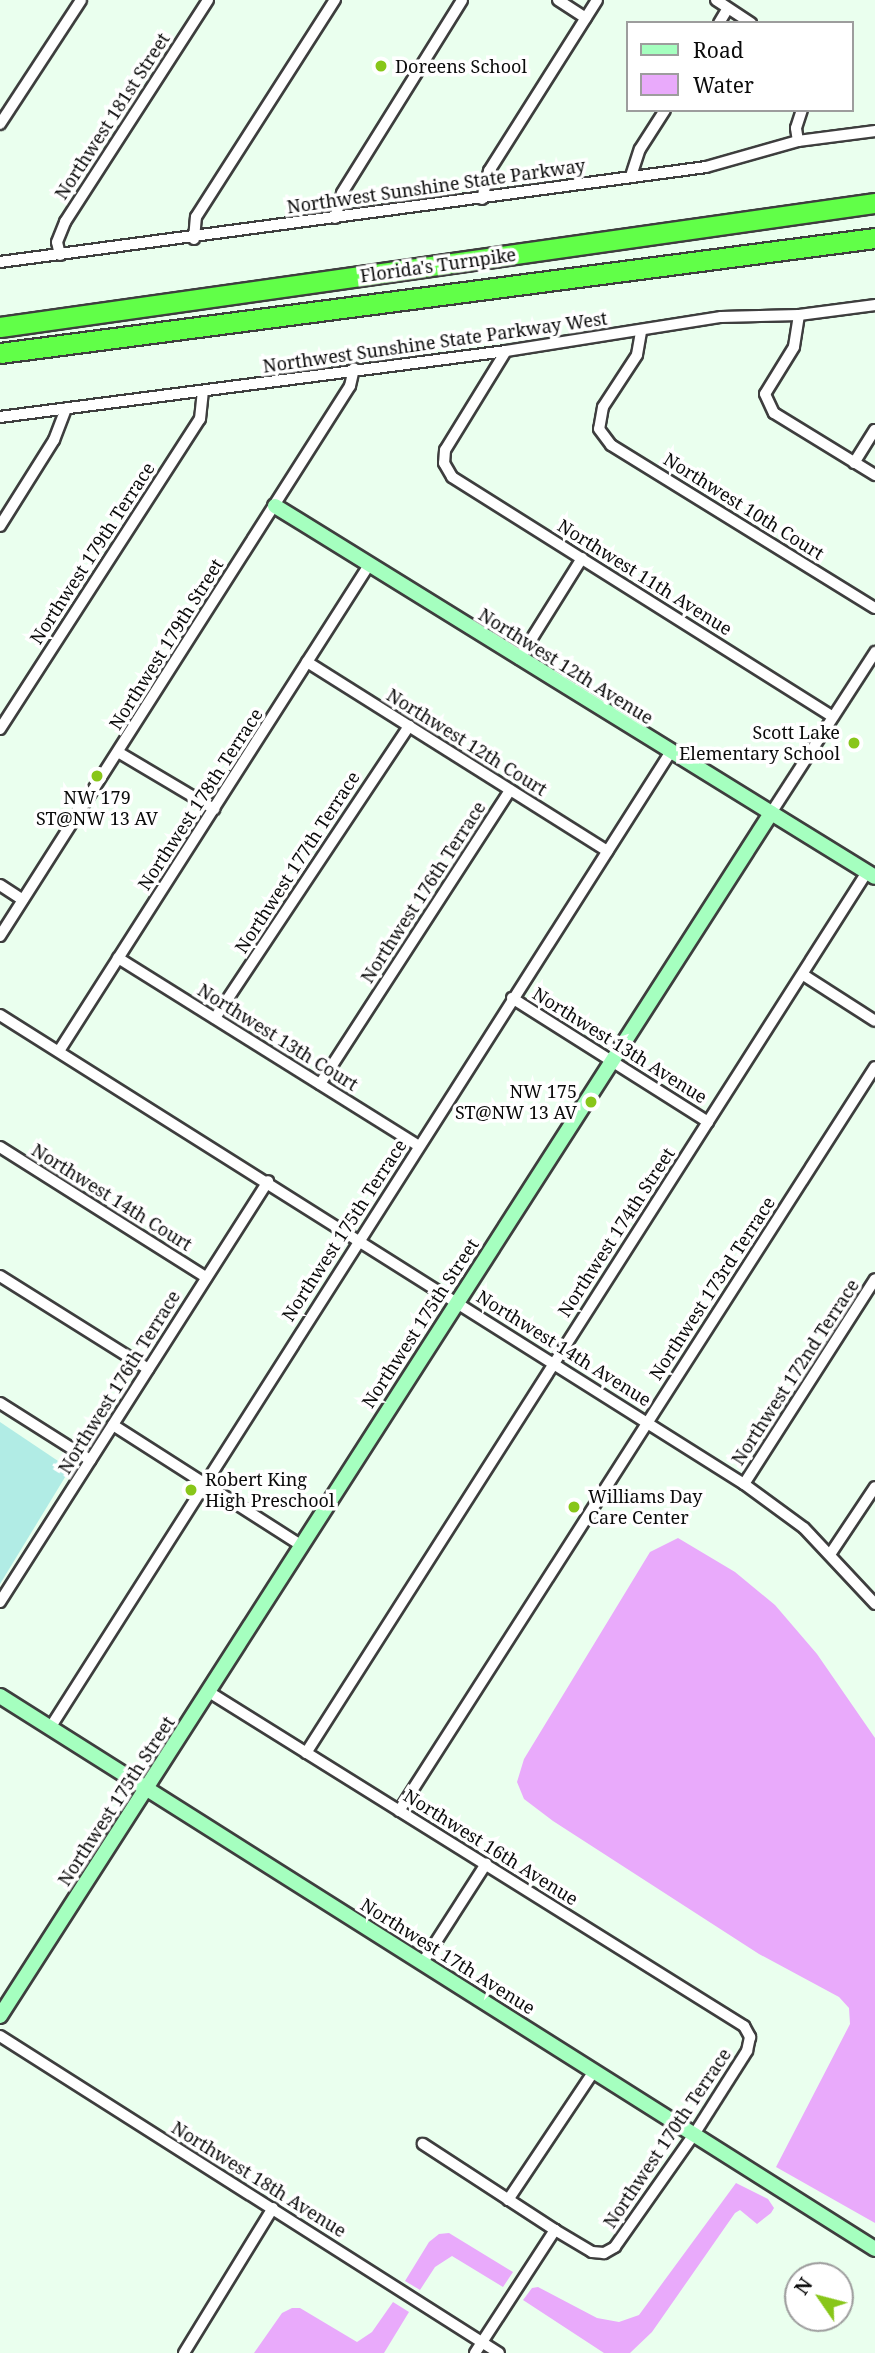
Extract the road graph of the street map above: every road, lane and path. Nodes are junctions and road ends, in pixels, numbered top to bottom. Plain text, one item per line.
1 (80, 0) edge
2 (208, 0) edge
3 (335, 0) edge
4 (462, 0) edge
5 (558, 0) edge
6 (597, 0) edge
7 (716, 0) edge
8 (728, 8) junction
9 (586, 18) junction
10 (720, 21) edge
11 (748, 21) edge
12 (664, 112) edge
13 (801, 112) edge
14 (0, 124) edge
15 (875, 131) edge
16 (798, 141) junction
17 (631, 176) junction
18 (482, 199) junction
19 (875, 203) edge
20 (335, 218) junction
21 (875, 238) edge
22 (194, 239) junction
23 (60, 255) junction
24 (0, 262) edge
25 (875, 305) edge
26 (799, 315) junction
27 (0, 327) edge
28 (641, 332) junction
29 (506, 351) junction
30 (0, 353) edge
31 (354, 368) junction
32 (203, 392) junction
33 (66, 408) junction
34 (0, 417) edge
35 (875, 430) edge
36 (854, 463) junction
37 (875, 475) edge
38 (275, 506) junction
39 (0, 526) edge
40 (582, 558) junction
41 (369, 565) junction
42 (875, 608) edge
43 (875, 652) edge
44 (519, 659) junction
45 (307, 662) junction
46 (833, 717) junction
47 (409, 726) junction
48 (0, 729) edge
49 (118, 752) junction
50 (670, 753) junction
51 (510, 790) junction
52 (214, 809) junction
53 (771, 813) junction
54 (607, 851) junction
55 (871, 875) edge
56 (0, 885) edge
57 (23, 900) junction
58 (0, 936) edge
59 (118, 958) junction
60 (805, 976) junction
61 (512, 998) junction
62 (0, 1015) edge
63 (215, 1018) junction
64 (875, 1021) edge
65 (59, 1051) junction
66 (614, 1063) junction
67 (875, 1067) edge
68 (320, 1084) junction
69 (708, 1122) junction
70 (419, 1146) junction
71 (0, 1147) edge
72 (268, 1181) junction
73 (360, 1239) junction
74 (0, 1276) edge
75 (206, 1277) junction
76 (875, 1279) edge
77 (456, 1301) junction
78 (552, 1364) junction
79 (148, 1369) junction
80 (0, 1404) edge
81 (648, 1421) junction
82 (113, 1425) junction
83 (90, 1460) junction
84 (203, 1482) junction
85 (744, 1484) junction
86 (875, 1486) edge
87 (302, 1546) junction
88 (831, 1553) junction
89 (0, 1602) edge
90 (875, 1604) edge
91 (209, 1692) junction
92 (0, 1696) edge
93 (50, 1728) junction
94 (306, 1753) junction
95 (147, 1790) junction
96 (399, 1811) junction
97 (486, 1864) junction
98 (423, 1962) junction
99 (0, 2016) edge
100 (0, 2036) edge
101 (750, 2037) joint
102 (594, 2071) junction
103 (695, 2133) junction
104 (423, 2144) dead end
105 (508, 2200) junction
106 (274, 2208) junction
107 (555, 2230) junction
108 (875, 2249) edge
109 (482, 2342) junction
110 (184, 2353) edge
111 (475, 2353) edge
112 (499, 2353) edge

1 - 14 street
2 - 23 street, Northwest 181st Street
3 - 22 street
4 - 20 street
5 - 9 street
6 - 9 street
7 - 8 street
8 - 10 street
8 - 11 street
9 - 18 street
12 - 17 street
13 - 16 street
15 - 16 street, Northwest Sunshine State Parkway
16 - 17 street, Northwest Sunshine State Parkway
17 - 18 street, Northwest Sunshine State Parkway
18 - 20 street, Northwest Sunshine State Parkway
19 - 27 highway, Florida's Turnpike
20 - 22 street, Northwest Sunshine State Parkway
21 - 30 highway, Florida's Turnpike
22 - 23 street, Northwest Sunshine State Parkway
23 - 24 street, Northwest Sunshine State Parkway
25 - 26 street, Northwest Sunshine State Parkway West
26 - 28 street, Northwest Sunshine State Parkway West
26 - 36 street
28 - 29 street, Northwest Sunshine State Parkway West
28 - 42 street, Northwest 10th Court
29 - 31 street, Northwest Sunshine State Parkway West
29 - 40 street, Northwest 11th Avenue
31 - 32 street, Northwest Sunshine State Parkway West
31 - 38 street, Northwest 179th Street
32 - 33 street, Northwest Sunshine State Parkway West
32 - 48 street, Northwest 179th Terrace
33 - 34 street, Northwest Sunshine State Parkway West
33 - 39 street
35 - 36 street
36 - 37 street
38 - 41 street, Northwest 12th Avenue
38 - 49 street, Northwest 179th Street
40 - 44 street
40 - 46 street, Northwest 11th Avenue
41 - 44 street, Northwest 12th Avenue
41 - 45 street, Northwest 178th Terrace
43 - 46 street, Northwest 175th Street
44 - 50 street, Northwest 12th Avenue
45 - 47 street, Northwest 12th Court
45 - 52 street, Northwest 178th Terrace
46 - 53 street, Northwest 175th Street
47 - 51 street, Northwest 12th Court
47 - 63 street, Northwest 177th Terrace
49 - 52 street
49 - 57 street, Northwest 179th Street
50 - 53 street, Northwest 12th Avenue
50 - 54 street, Northwest 175th Terrace
51 - 54 street, Northwest 12th Court
51 - 68 street, Northwest 176th Terrace
52 - 59 street, Northwest 178th Terrace
53 - 55 street, Northwest 12th Avenue
53 - 66 street, Northwest 175th Street
54 - 61 street, Northwest 175th Terrace
55 - 60 street, Northwest 174th Street
56 - 57 street
57 - 58 street, Northwest 179th Street
59 - 63 street, Northwest 13th Court
59 - 65 street, Northwest 178th Terrace
60 - 64 street
60 - 69 street, Northwest 174th Street
61 - 66 street, Northwest 13th Avenue
61 - 70 street, Northwest 175th Terrace
62 - 65 street, Northwest 14th Avenue
63 - 68 street, Northwest 13th Court
65 - 72 street, Northwest 14th Avenue
66 - 69 street, Northwest 13th Avenue
66 - 77 street, Northwest 175th Street
67 - 81 street, Northwest 173rd Terrace
68 - 70 street, Northwest 13th Court
69 - 78 street, Northwest 174th Street
70 - 73 street, Northwest 175th Terrace
71 - 75 street, Northwest 14th Court
72 - 73 street, Northwest 14th Avenue
72 - 75 street, Northwest 176th Terrace
73 - 77 street, Northwest 14th Avenue
73 - 84 street, Northwest 175th Terrace
74 - 79 street
75 - 79 street, Northwest 176th Terrace
76 - 85 street, Northwest 172nd Terrace
77 - 78 street, Northwest 14th Avenue
77 - 87 street, Northwest 175th Street
78 - 81 street, Northwest 14th Avenue
78 - 94 street, Northwest 174th Street
79 - 82 street, Northwest 176th Terrace
80 - 83 street
81 - 85 street, Northwest 14th Avenue
81 - 96 street, Northwest 173rd Terrace
82 - 83 street, Northwest 176th Terrace
82 - 84 street
83 - 89 street, Northwest 176th Terrace
84 - 87 street
84 - 93 street, Northwest 175th Terrace
85 - 88 street, Northwest 14th Avenue
86 - 88 street
87 - 91 street, Northwest 175th Street
88 - 90 street, Northwest 14th Avenue
91 - 94 street, Northwest 16th Avenue
91 - 95 street, Northwest 175th Street
92 - 93 street, Northwest 17th Avenue
93 - 95 street, Northwest 17th Avenue
94 - 96 street, Northwest 16th Avenue
95 - 98 street, Northwest 17th Avenue
95 - 99 street, Northwest 175th Street
96 - 97 street, Northwest 16th Avenue
97 - 98 street
97 - 101 street, Northwest 16th Avenue
98 - 102 street, Northwest 17th Avenue
100 - 106 street, Northwest 18th Avenue
101 - 103 street, Northwest 170th Terrace
102 - 103 street, Northwest 17th Avenue
102 - 105 street
103 - 107 street, Northwest 170th Terrace
103 - 108 street, Northwest 17th Avenue
104 - 105 street
105 - 107 street
106 - 109 street, Northwest 18th Avenue
106 - 110 street
107 - 109 street
109 - 111 street
109 - 112 street, Northwest 18th Avenue

